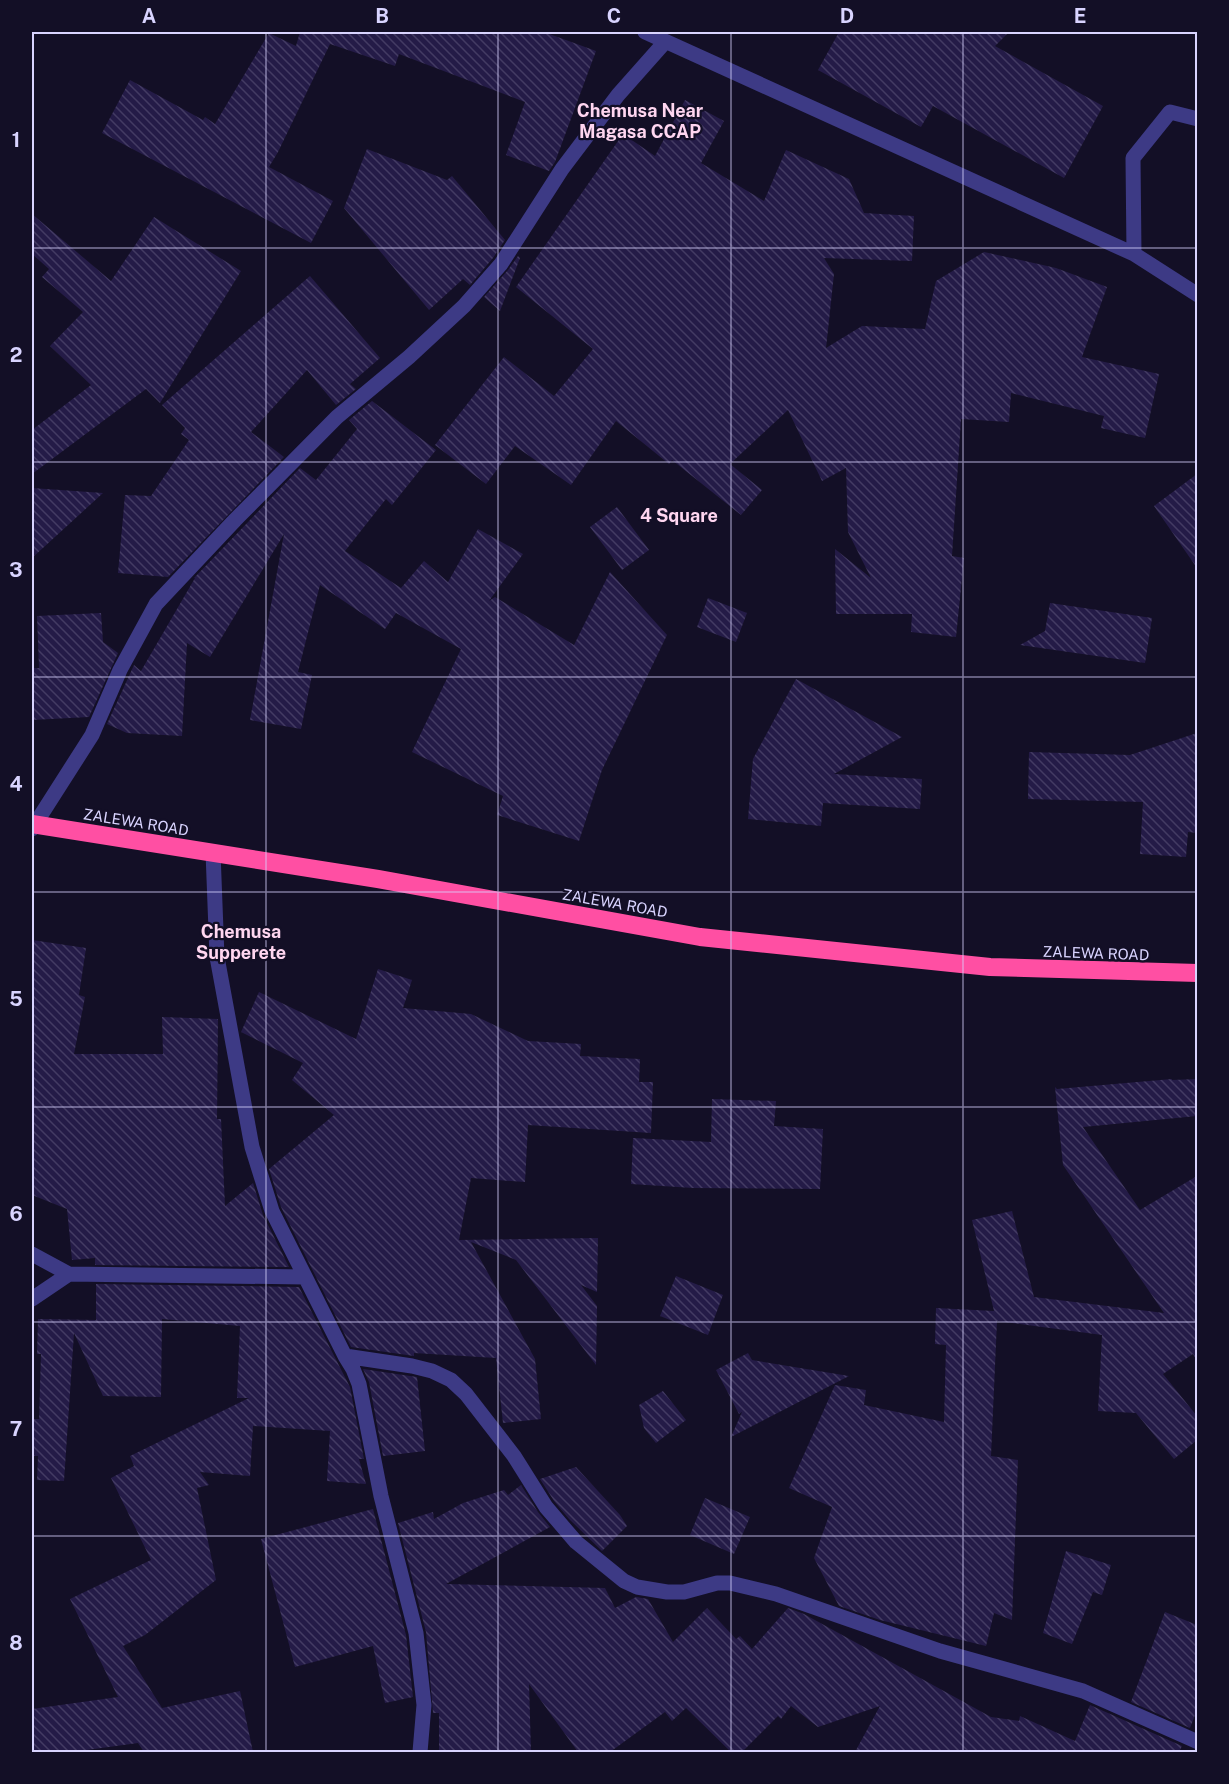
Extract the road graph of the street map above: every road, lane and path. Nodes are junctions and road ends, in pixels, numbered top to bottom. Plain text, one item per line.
1 (645, 32) edge
2 (665, 42) junction
3 (1197, 120) edge
4 (1134, 254) junction
5 (1197, 295) edge
6 (32, 826) edge
7 (213, 852) junction
8 (1197, 974) edge
9 (32, 1254) edge
10 (69, 1274) junction
11 (305, 1277) junction
12 (32, 1299) edge
13 (345, 1356) junction
14 (1197, 1742) edge
15 (420, 1752) edge

1 - 2 street
2 - 4 street
2 - 6 street
3 - 4 street
4 - 5 street
6 - 7 highway, ZALEWA ROAD
7 - 8 highway, ZALEWA ROAD
7 - 11 street
9 - 10 street
10 - 11 street
10 - 12 street
11 - 13 street
13 - 14 street
13 - 15 street

